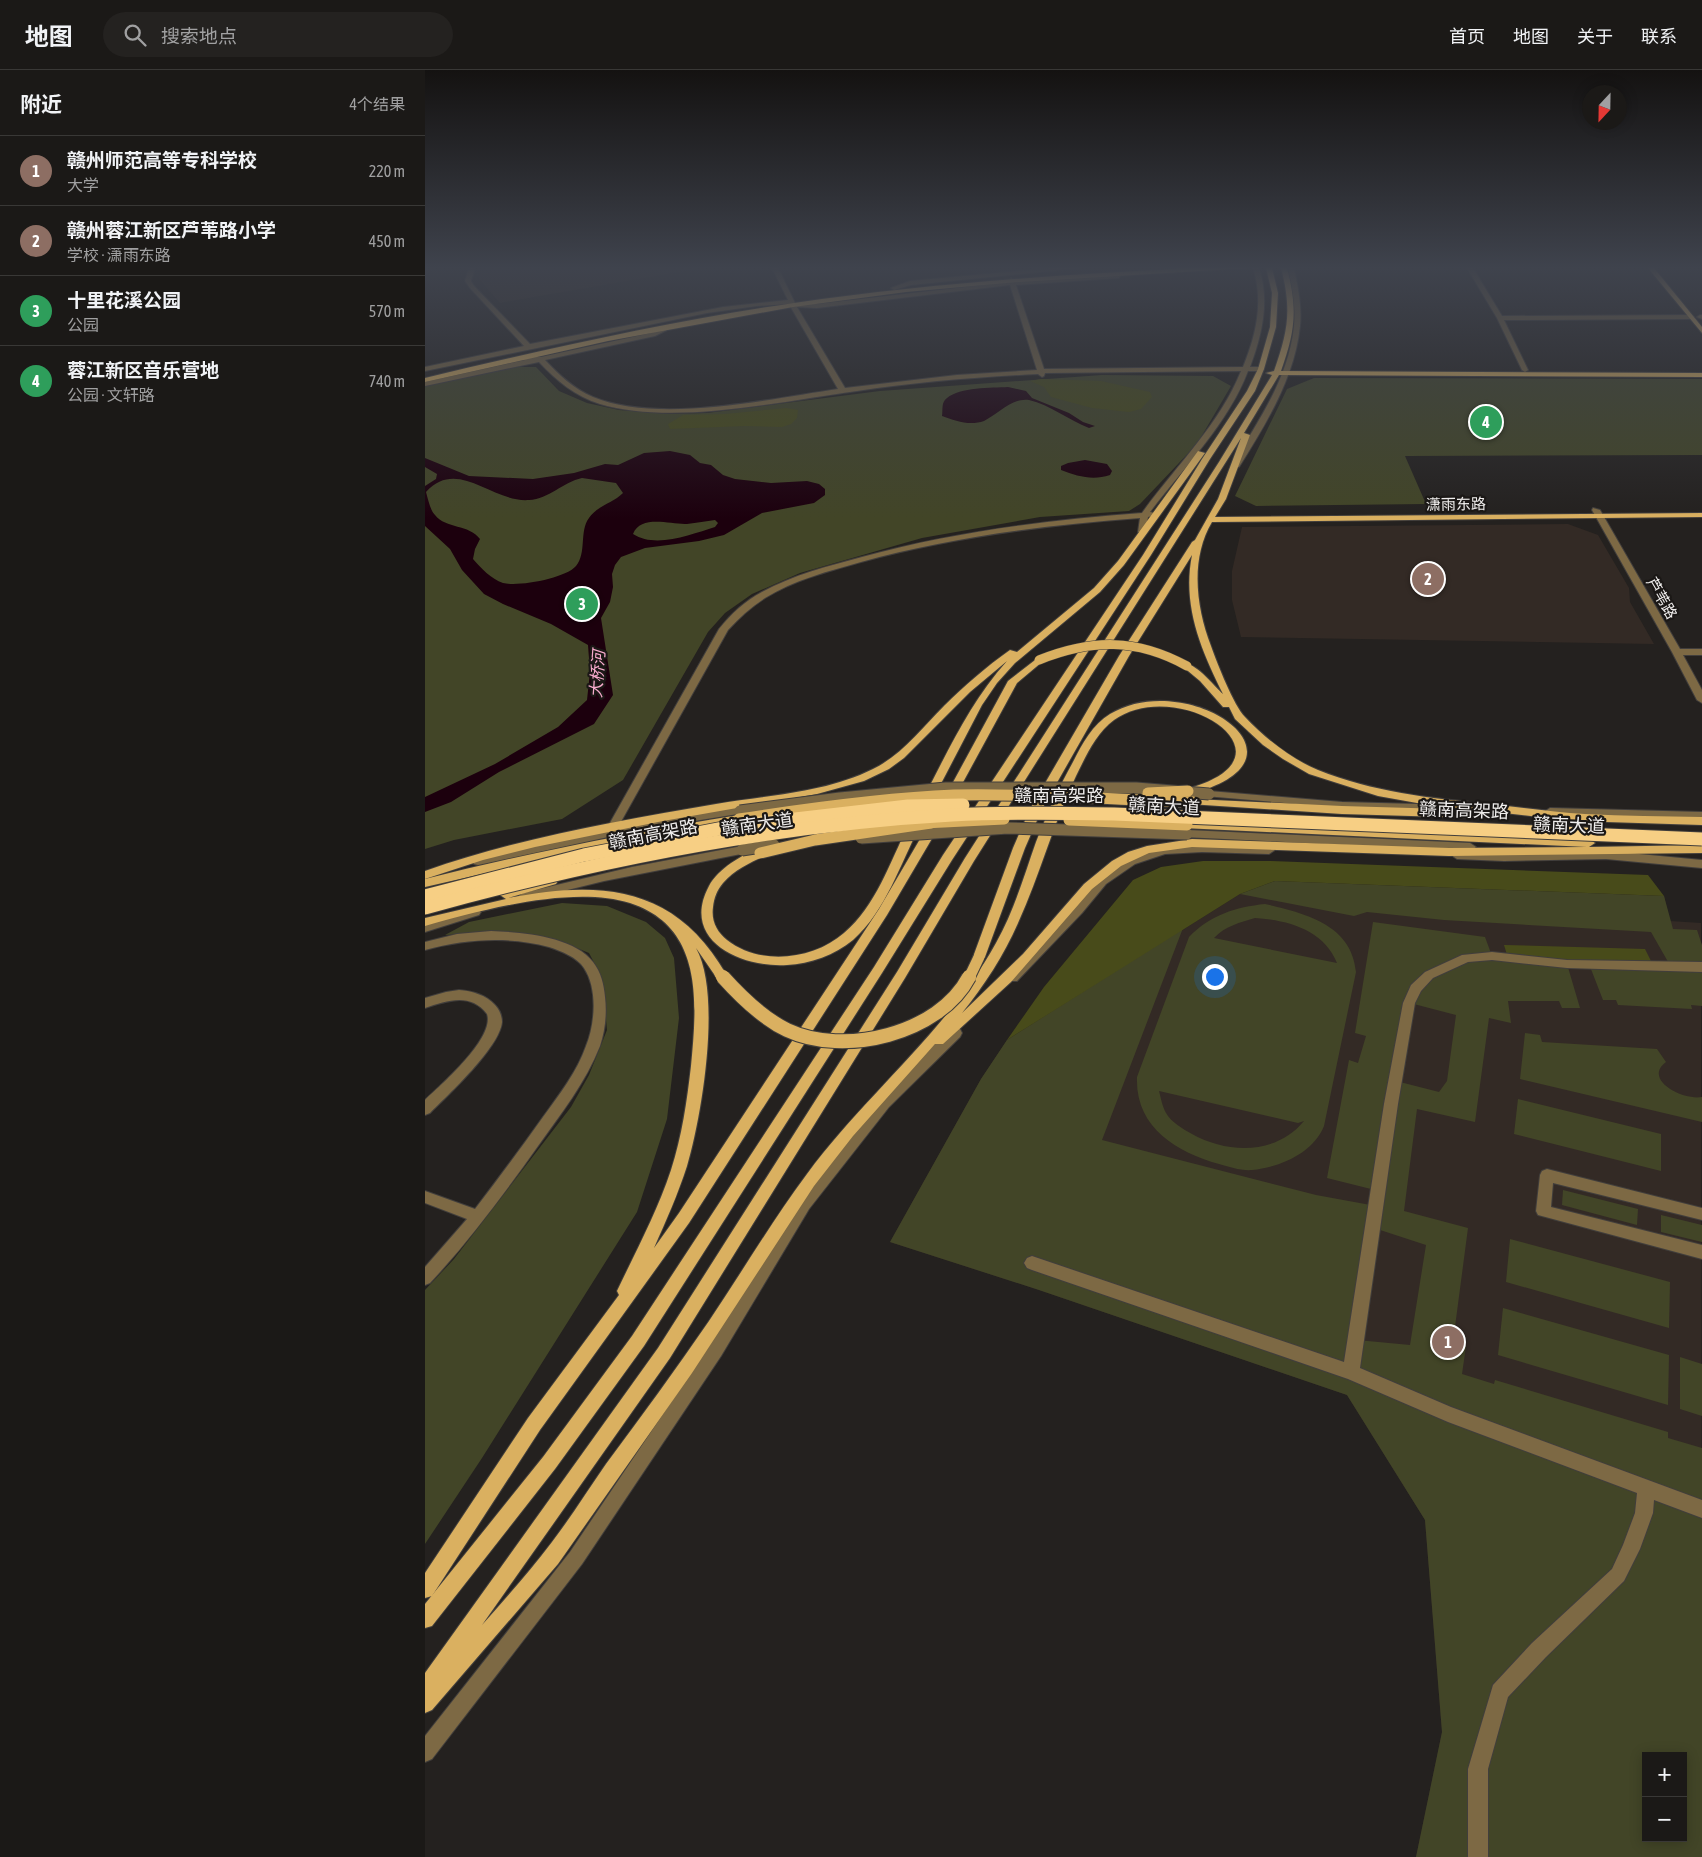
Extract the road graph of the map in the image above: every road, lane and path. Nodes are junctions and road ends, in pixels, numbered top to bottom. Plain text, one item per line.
1 (504, 351) edge
2 (521, 351) edge
3 (535, 351) edge
4 (547, 351) edge
5 (576, 351) edge
6 (820, 351) edge
7 (1035, 351) edge
8 (1253, 351) edge
9 (1266, 351) edge
10 (1283, 351) edge
11 (1293, 351) edge
12 (1516, 351) edge
13 (515, 356) junction
14 (540, 359) junction
15 (425, 369) edge
16 (1702, 369) edge
17 (1525, 370) junction
18 (1246, 371) junction
19 (1260, 371) junction
20 (1277, 371) junction
21 (1288, 371) junction
22 (1042, 373) junction
23 (425, 374) edge
24 (1702, 375) edge
25 (425, 380) edge
26 (425, 384) edge
27 (843, 391) junction
28 (1248, 407) junction
29 (1233, 470) junction
30 (1702, 509) edge
31 (1598, 513) junction
32 (1155, 514) junction
33 (1144, 515) junction
34 (1702, 516) edge
35 (1213, 517) junction
36 (1142, 532) junction
37 (1200, 536) junction
38 (1147, 555) junction
39 (1055, 625) junction
40 (1677, 652) junction
41 (1702, 652) edge
42 (1702, 700) edge
43 (1239, 717) junction
44 (1187, 795) junction
45 (997, 796) junction
46 (740, 811) junction
47 (1527, 811) junction
48 (1702, 816) edge
49 (1583, 817) junction
50 (1702, 822) edge
51 (931, 823) junction
52 (1702, 829) edge
53 (612, 830) junction
54 (1187, 830) junction
55 (1702, 839) edge
56 (815, 840) junction
57 (741, 847) junction
58 (1702, 849) edge
59 (1550, 852) junction
60 (1605, 855) junction
61 (1702, 864) edge
62 (425, 874) edge
63 (425, 883) edge
64 (425, 896) edge
65 (488, 907) junction
66 (425, 908) edge
67 (425, 921) edge
68 (674, 924) junction
69 (425, 928) edge
70 (425, 946) edge
71 (1702, 967) edge
72 (425, 1003) edge
73 (911, 1061) junction
74 (425, 1109) edge
75 (425, 1197) edge
76 (1702, 1214) edge
77 (479, 1217) junction
78 (1702, 1252) edge
79 (1032, 1263) dead end
80 (425, 1278) edge
81 (609, 1322) junction
82 (1351, 1372) junction
83 (1647, 1490) junction
84 (1702, 1509) edge
85 (425, 1589) edge
86 (425, 1619) edge
87 (425, 1689) edge
88 (425, 1703) edge
89 (425, 1752) edge
90 (1478, 1857) edge

1 - 15 street
2 - 13 street
3 - 13 main road
4 - 14 street
5 - 14 street
6 - 27 street
7 - 22 street
8 - 18 street
9 - 19 main road
10 - 20 main road
11 - 21 street
12 - 17 street
13 - 14 street
13 - 23 main road
13 - 25 main road
14 - 26 street
14 - 27 street
16 - 17 main road
17 - 21 main road
18 - 19 street
18 - 22 street
18 - 33 street
19 - 20 main road
19 - 28 main road
20 - 21 main road
20 - 28 main road
21 - 24 main road
21 - 29 street
22 - 27 street
28 - 29 main road
28 - 32 main road
28 - 38 main road
28 - 87 main road
29 - 35 main road
30 - 31 main road, 潇雨东路
31 - 34 main road, 潇雨东路
31 - 35 main road, 潇雨东路
31 - 40 street, 芦苇路
32 - 33 street
32 - 36 main road
33 - 36 street
33 - 53 street
35 - 37 main road
36 - 38 main road
36 - 39 main road
37 - 43 main road
37 - 68 main road, bridge
38 - 86 main road
39 - 46 main road
39 - 56 main road, bridge
40 - 41 street
40 - 42 street, 芦苇路
43 - 47 main road
43 - 81 main road, bridge
44 - 45 main road, 赣南大道, bridge
44 - 45 main road, bridge
44 - 46 street, bridge
44 - 47 street, bridge
44 - 49 main road, 赣南大道
44 - 73 main road
45 - 46 main road, 赣南大道, bridge
46 - 53 street
46 - 63 main road, 赣南大道
47 - 48 street
47 - 49 main road
49 - 50 main road, 赣南大道
51 - 54 main road, 赣南大道, bridge
51 - 56 main road, bridge
51 - 57 main road, 赣南大道, bridge
52 - 64 highway, 赣南高架路, bridge
53 - 62 street
54 - 56 street, bridge
54 - 58 main road, 赣南大道
54 - 59 street
55 - 66 highway, 赣南高架路, bridge
56 - 57 street, bridge
57 - 65 street
57 - 67 main road, 赣南大道
58 - 59 main road
59 - 60 street
59 - 73 main road
60 - 61 street
60 - 89 street
65 - 67 main road
65 - 68 main road
65 - 69 street
68 - 81 main road
70 - 77 street
71 - 82 street
72 - 74 street
73 - 88 main road
75 - 77 street
76 - 78 street
77 - 80 street
79 - 82 street
81 - 85 main road
82 - 83 street
83 - 84 street
83 - 90 street

